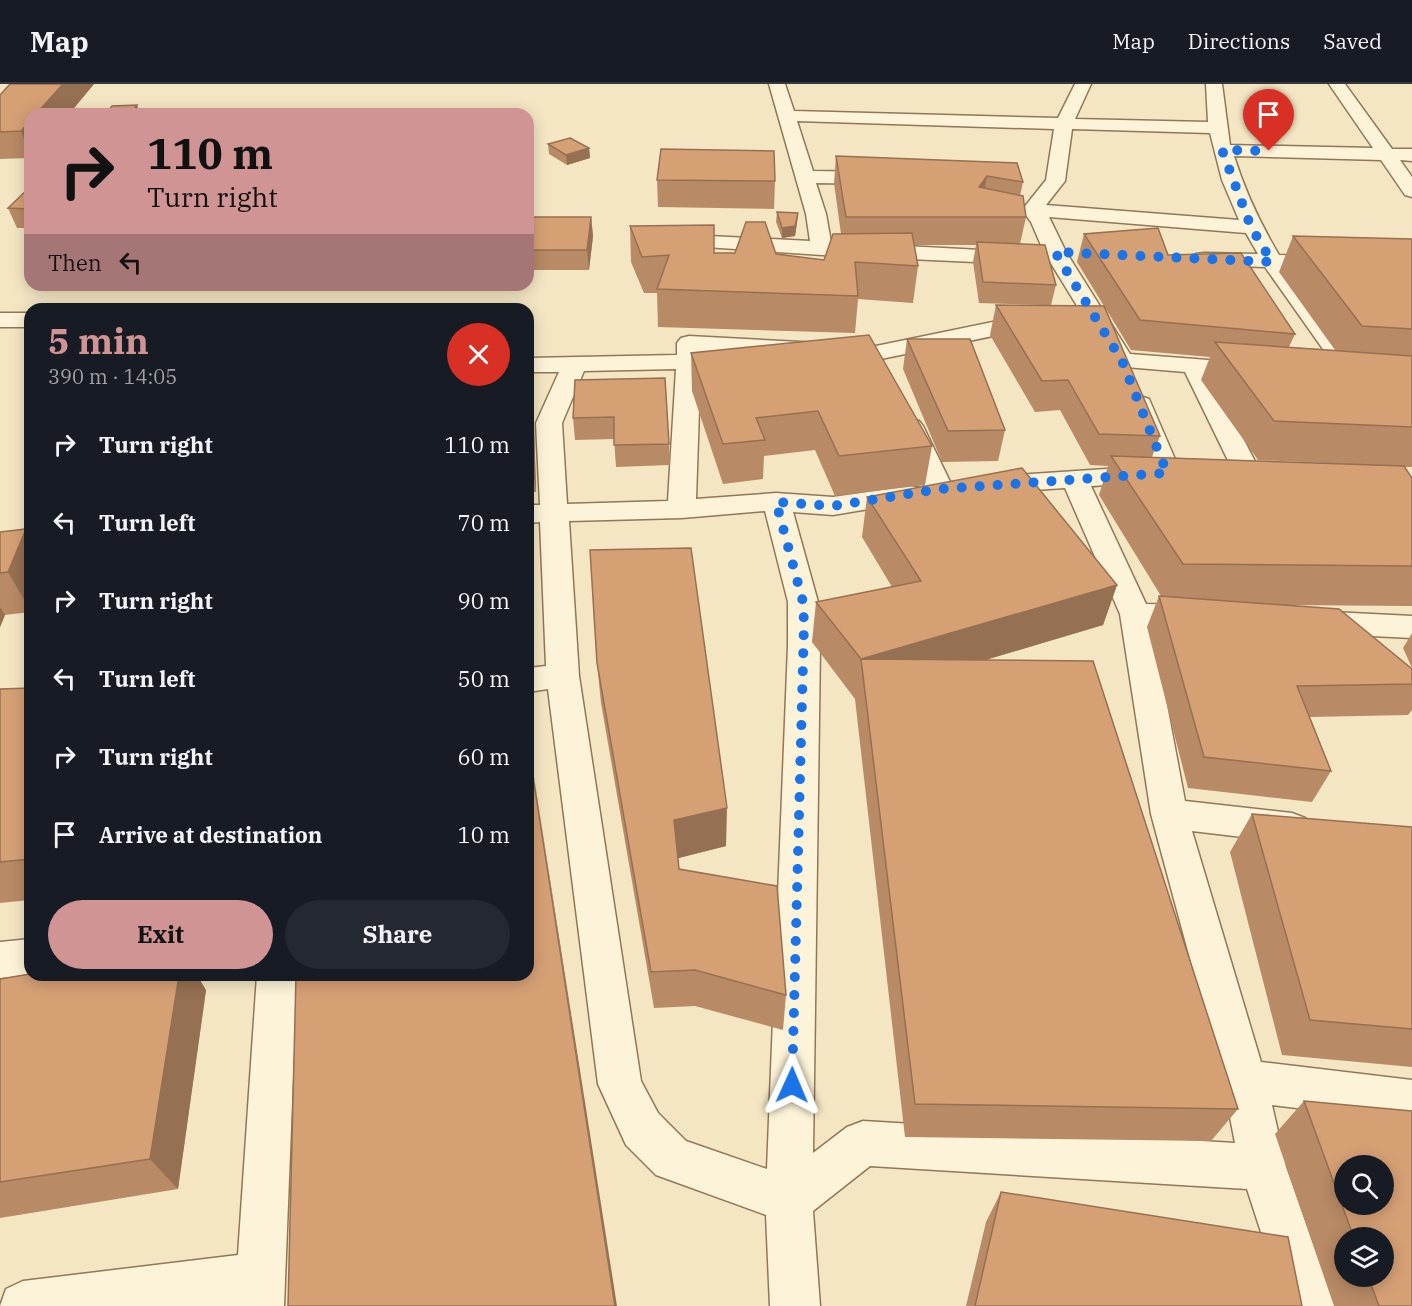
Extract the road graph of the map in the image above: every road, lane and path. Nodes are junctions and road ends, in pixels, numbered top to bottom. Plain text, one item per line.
1 (777, 84) edge
2 (1083, 84) edge
3 (1214, 84) edge
4 (1337, 84) edge
5 (788, 116) junction
6 (1064, 123) junction
7 (1217, 128) junction
8 (1222, 150) junction
9 (1387, 154) junction
10 (1412, 155) edge
11 (804, 177) junction
12 (900, 179) edge
13 (1031, 180) dead end
14 (1055, 181) junction
15 (1412, 191) edge
16 (1032, 210) junction
17 (1251, 227) junction
18 (668, 240) edge
19 (822, 249) junction
20 (1065, 255) junction
21 (1183, 258) edge
22 (1272, 262) junction
23 (1412, 265) edge
24 (0, 320) edge
25 (24, 320) edge
26 (1122, 361) junction
27 (688, 362) junction
28 (575, 364) junction
29 (534, 365) edge
30 (1195, 366) junction
31 (1274, 370) edge
32 (1319, 373) edge
33 (1353, 374) junction
34 (1377, 376) edge
35 (901, 406) edge
36 (1249, 477) edge
37 (1074, 478) junction
38 (940, 489) junction
39 (776, 502) junction
40 (682, 509) junction
41 (541, 514) edge
42 (1135, 614) junction
43 (1227, 618) edge
44 (1284, 621) edge
45 (1375, 625) junction
46 (1412, 627) edge
47 (1389, 655) edge
48 (546, 678) edge
49 (1169, 814) junction
50 (1319, 831) edge
51 (24, 958) edge
52 (0, 960) edge
53 (277, 981) edge
54 (1245, 1081) junction
55 (1412, 1101) edge
56 (1263, 1167) junction
57 (789, 1200) junction
58 (259, 1292) edge
59 (23, 1306) edge
60 (795, 1306) edge
61 (1310, 1306) edge

1 - 5 street
2 - 6 street
3 - 7 street
4 - 9 street
5 - 6 street
5 - 11 street
6 - 7 street
6 - 14 street
7 - 8 street
8 - 9 street
8 - 17 street
9 - 10 street
9 - 15 street
11 - 12 street
11 - 19 street
13 - 14 street
14 - 16 street
16 - 17 street
16 - 20 street
17 - 22 street
18 - 19 street
19 - 20 street
20 - 26 street
21 - 22 street
22 - 23 street
22 - 33 street
24 - 25 street
26 - 27 street
26 - 30 street
26 - 37 street
27 - 28 street
27 - 40 street
28 - 29 street
28 - 41 street
30 - 31 street
30 - 36 street
32 - 33 street
33 - 34 street
35 - 38 street
37 - 38 street
37 - 42 street
38 - 39 street
39 - 40 street
39 - 57 street
40 - 41 street
41 - 48 street
42 - 43 street
42 - 49 street
44 - 45 street
45 - 46 street
45 - 47 street
48 - 57 street
49 - 50 street
49 - 54 street
51 - 52 street
53 - 58 street
54 - 55 street
54 - 56 street
56 - 57 street
56 - 61 street
57 - 60 street
58 - 59 street

